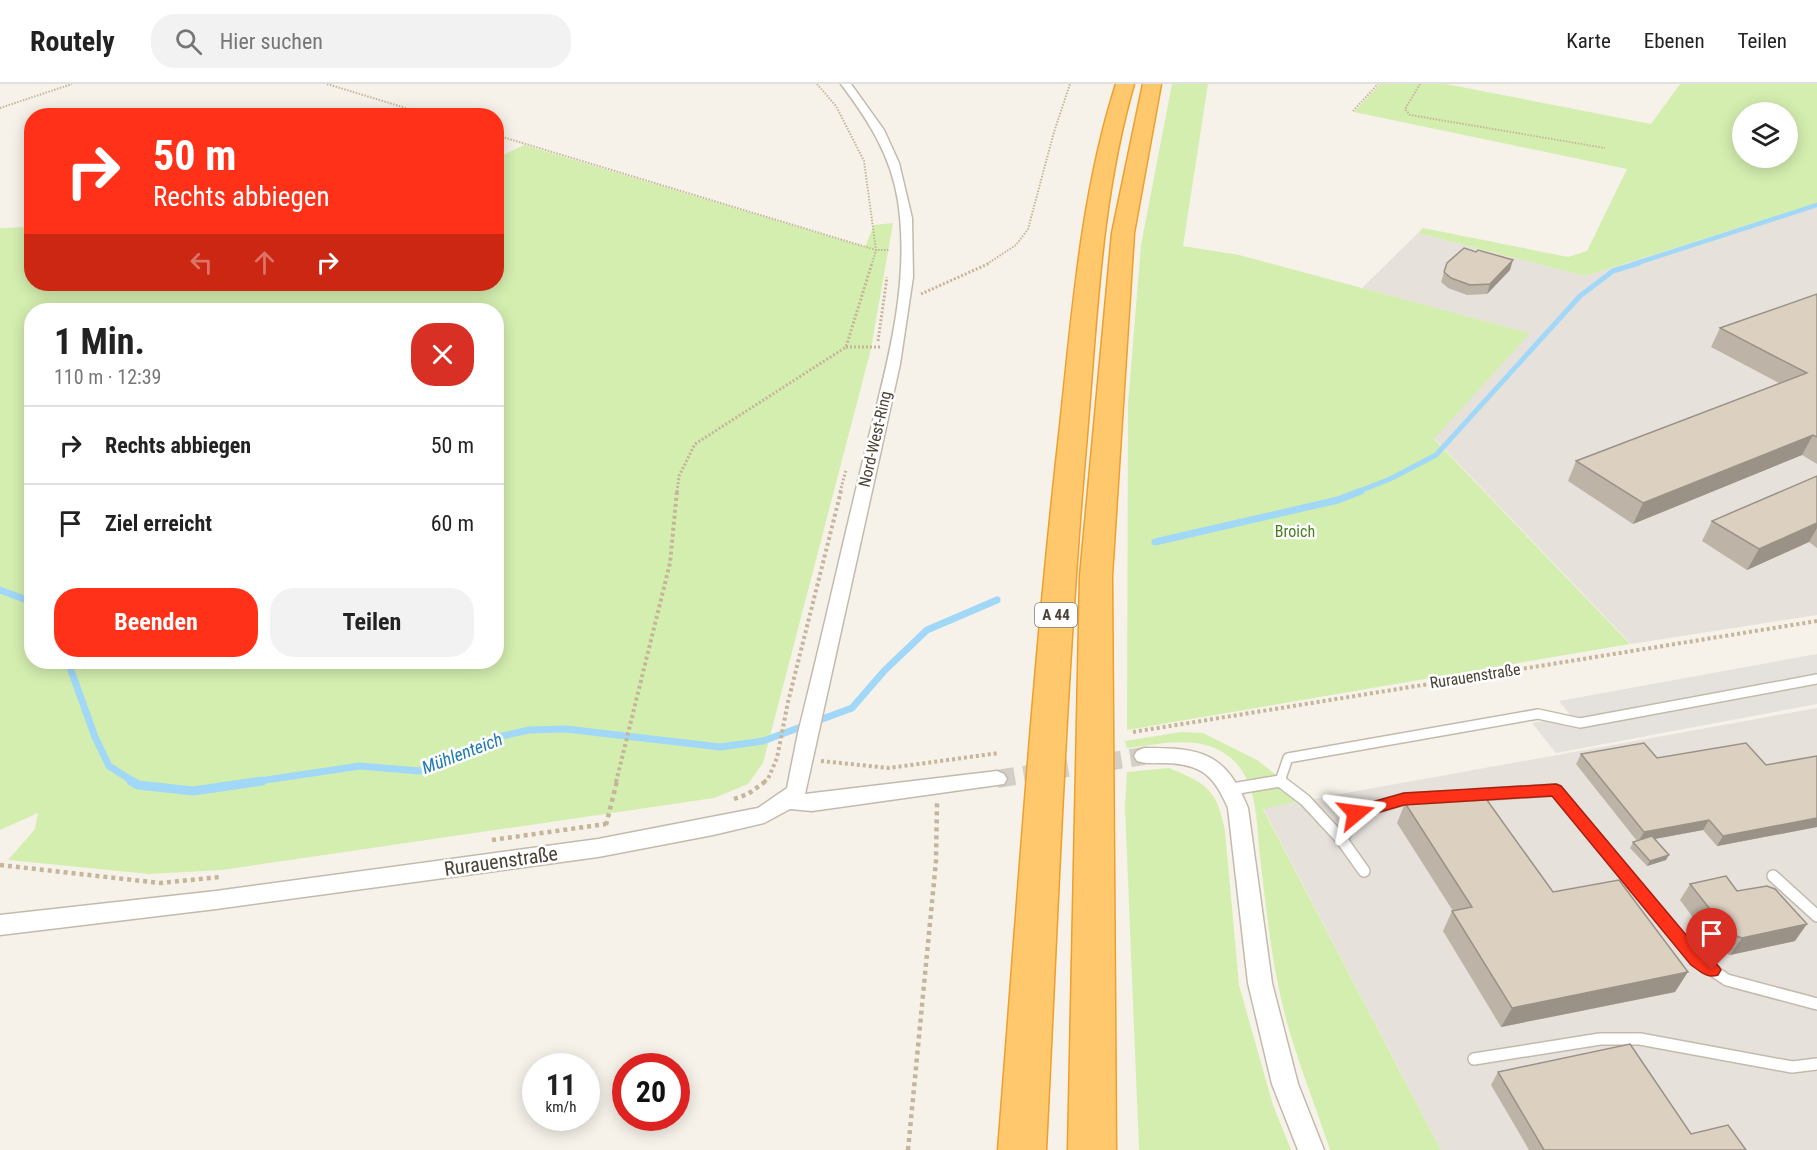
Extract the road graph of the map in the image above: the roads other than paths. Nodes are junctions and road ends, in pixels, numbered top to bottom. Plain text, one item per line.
1 (846, 84) edge
2 (1125, 84) edge
3 (1152, 84) edge
4 (1817, 679) edge
5 (1144, 756) tunnel mouth
6 (998, 779) tunnel mouth
7 (1281, 781) junction
8 (1232, 789) junction
9 (787, 801) junction
10 (1342, 840) junction
11 (1364, 871) dead end
12 (1773, 876) dead end
13 (1817, 916) edge
14 (0, 926) edge
15 (1817, 1004) edge
16 (1474, 1059) dead end
17 (1817, 1064) edge
18 (1022, 1150) edge
19 (1092, 1150) edge
20 (1311, 1150) edge

1 - 9 street, Nord-West-Ring
2 - 18 highway, A 44
3 - 19 highway, A 44
4 - 7 lane
5 - 8 street
6 - 9 street
7 - 8 lane
7 - 10 lane
8 - 20 street
9 - 14 street, Rurauenstraße
10 - 11 lane
10 - 15 lane
12 - 13 lane
16 - 17 lane

